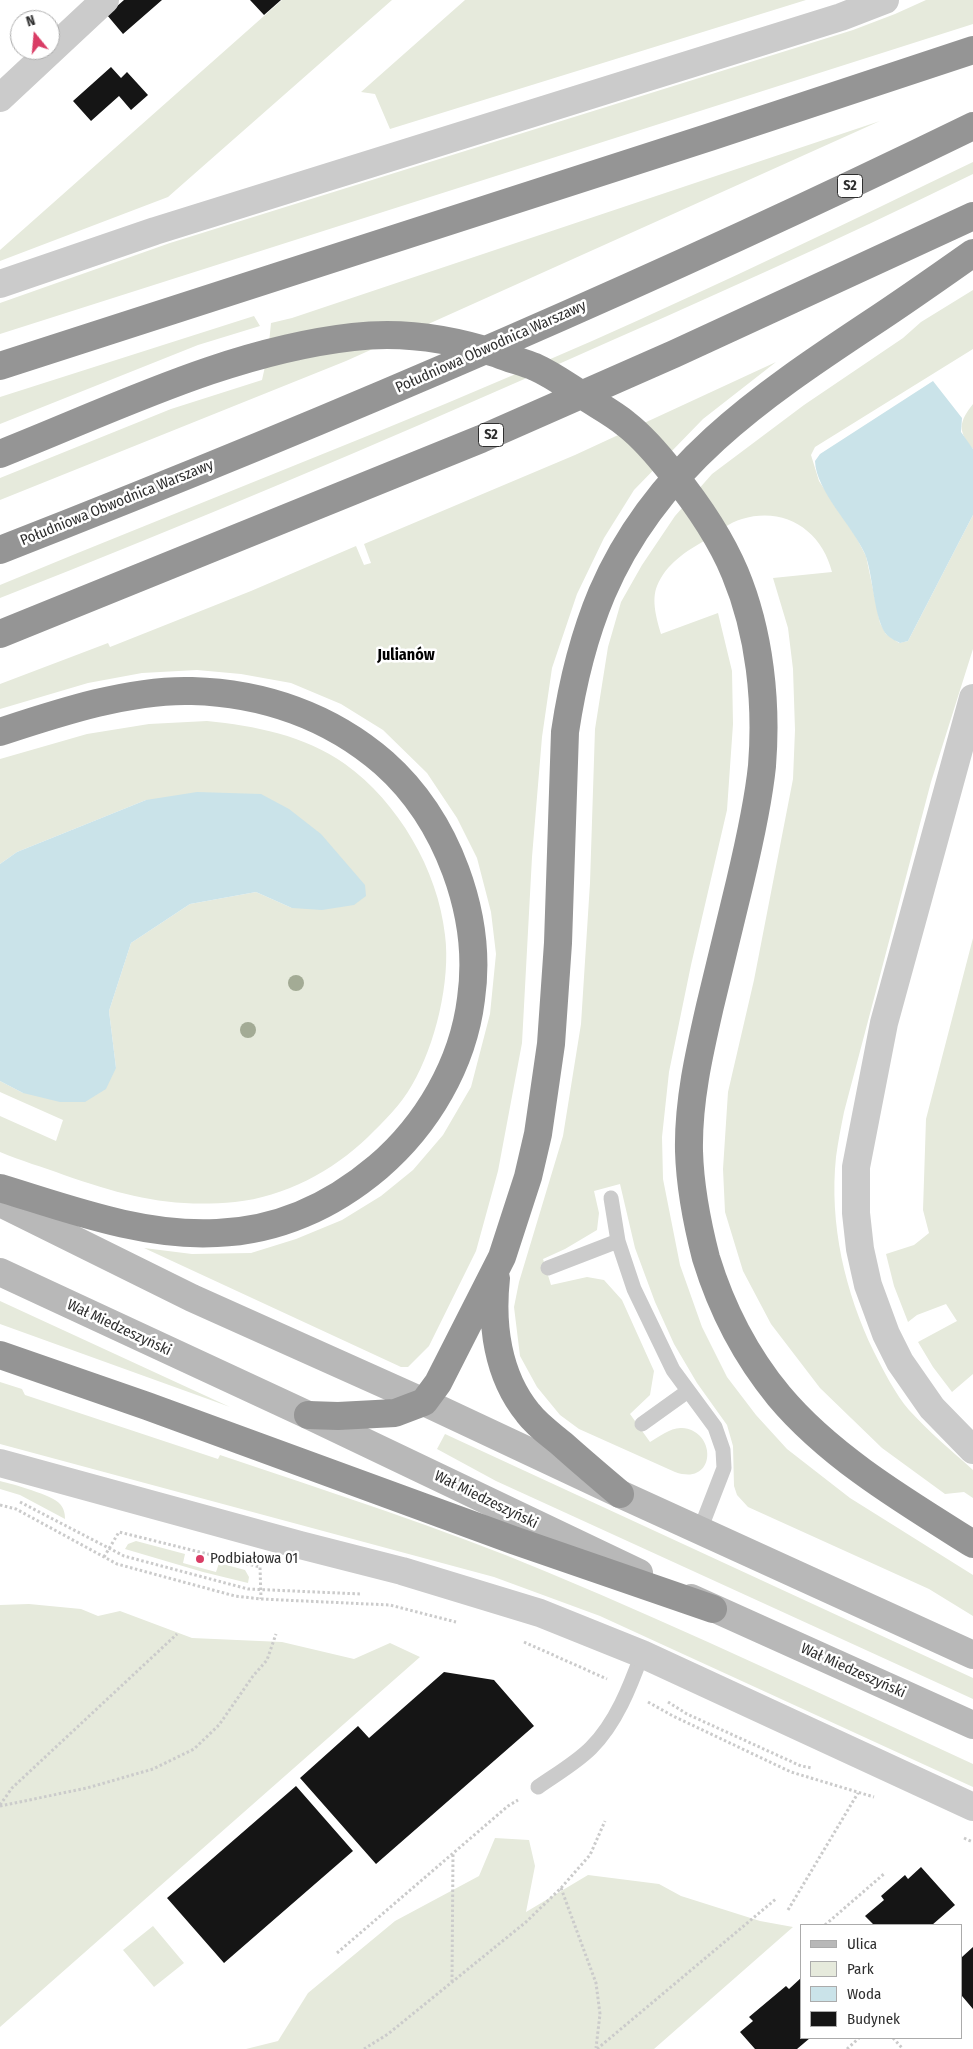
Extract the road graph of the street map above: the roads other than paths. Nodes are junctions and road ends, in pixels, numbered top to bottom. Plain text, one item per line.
1 (105, 0) edge
2 (884, 0) edge
3 (973, 50) edge
4 (0, 98) edge
5 (973, 126) edge
6 (973, 216) edge
7 (973, 253) edge
8 (0, 284) edge
9 (0, 366) edge
10 (0, 454) edge
11 (0, 550) edge
12 (0, 634) edge
13 (973, 698) edge
14 (0, 732) edge
15 (0, 1188) edge
16 (612, 1198) dead end
17 (0, 1203) edge
18 (618, 1241) junction
19 (497, 1266) junction
20 (548, 1268) dead end
21 (0, 1272) edge
22 (0, 1355) edge
23 (688, 1391) junction
24 (424, 1402) junction
25 (308, 1415) junction
26 (642, 1424) dead end
27 (973, 1450) edge
28 (0, 1463) edge
29 (620, 1494) junction
30 (700, 1530) junction
31 (973, 1544) edge
32 (713, 1609) junction
33 (642, 1654) junction
34 (973, 1655) edge
35 (973, 1724) edge
36 (538, 1787) road end
37 (973, 1807) edge

1 - 4 street
2 - 8 street
3 - 9 highway
5 - 11 highway, Południowa Obwodnica Warszawy / S2
6 - 12 highway, S2
7 - 19 highway
10 - 31 highway
13 - 27 street
14 - 15 highway
16 - 18 lane
17 - 24 main road
18 - 20 lane
18 - 23 lane
19 - 24 highway
19 - 29 highway
21 - 25 main road, Wał Miedzeszyński
22 - 32 highway
23 - 26 lane
23 - 30 lane
24 - 25 highway
24 - 29 main road
25 - 32 main road, Wał Miedzeszyński
28 - 33 street
29 - 30 main road
30 - 34 main road
32 - 35 main road, Wał Miedzeszyński
33 - 36 lane
33 - 37 street

